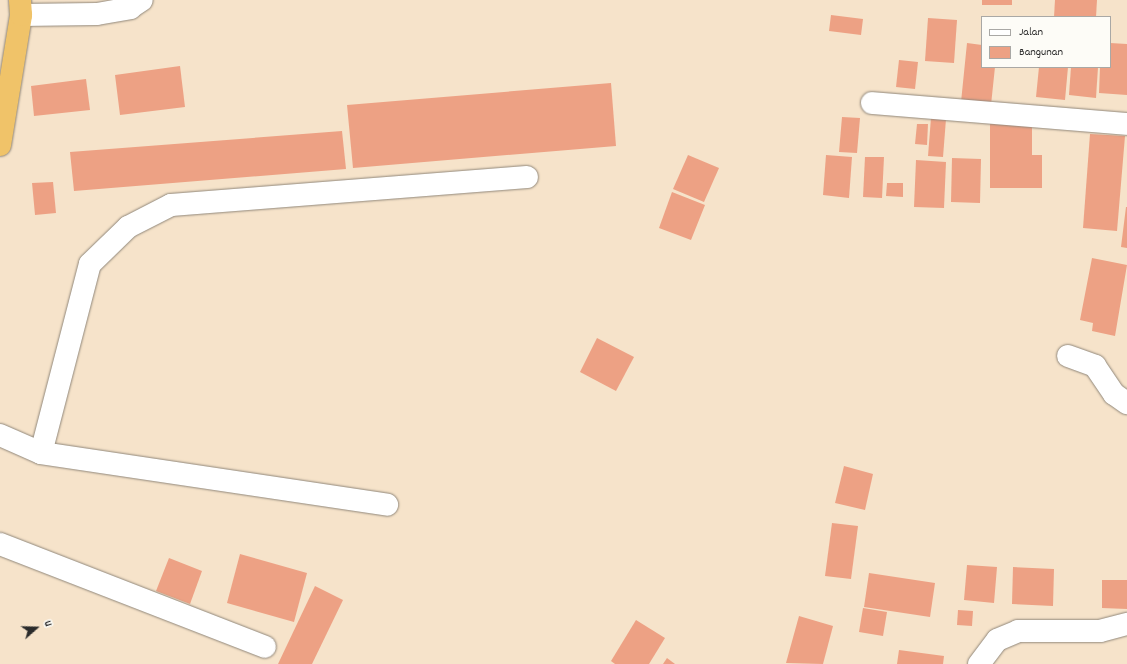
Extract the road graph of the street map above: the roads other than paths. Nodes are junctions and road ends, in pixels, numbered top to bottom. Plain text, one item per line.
1 (142, 0) edge
2 (21, 8) edge
3 (3, 103) edge
4 (872, 103) dead end
5 (1127, 124) edge
6 (0, 145) edge
7 (527, 177) dead end
8 (1068, 356) dead end
9 (1127, 403) edge
10 (0, 436) edge
11 (41, 453) junction
12 (387, 505) dead end
13 (0, 544) edge
14 (1127, 624) edge
15 (265, 647) dead end
16 (979, 664) edge

1 - 2 street
2 - 3 highway
3 - 6 highway
4 - 5 street
7 - 11 street
8 - 9 street
10 - 11 street
11 - 12 street
13 - 15 street
14 - 16 street

